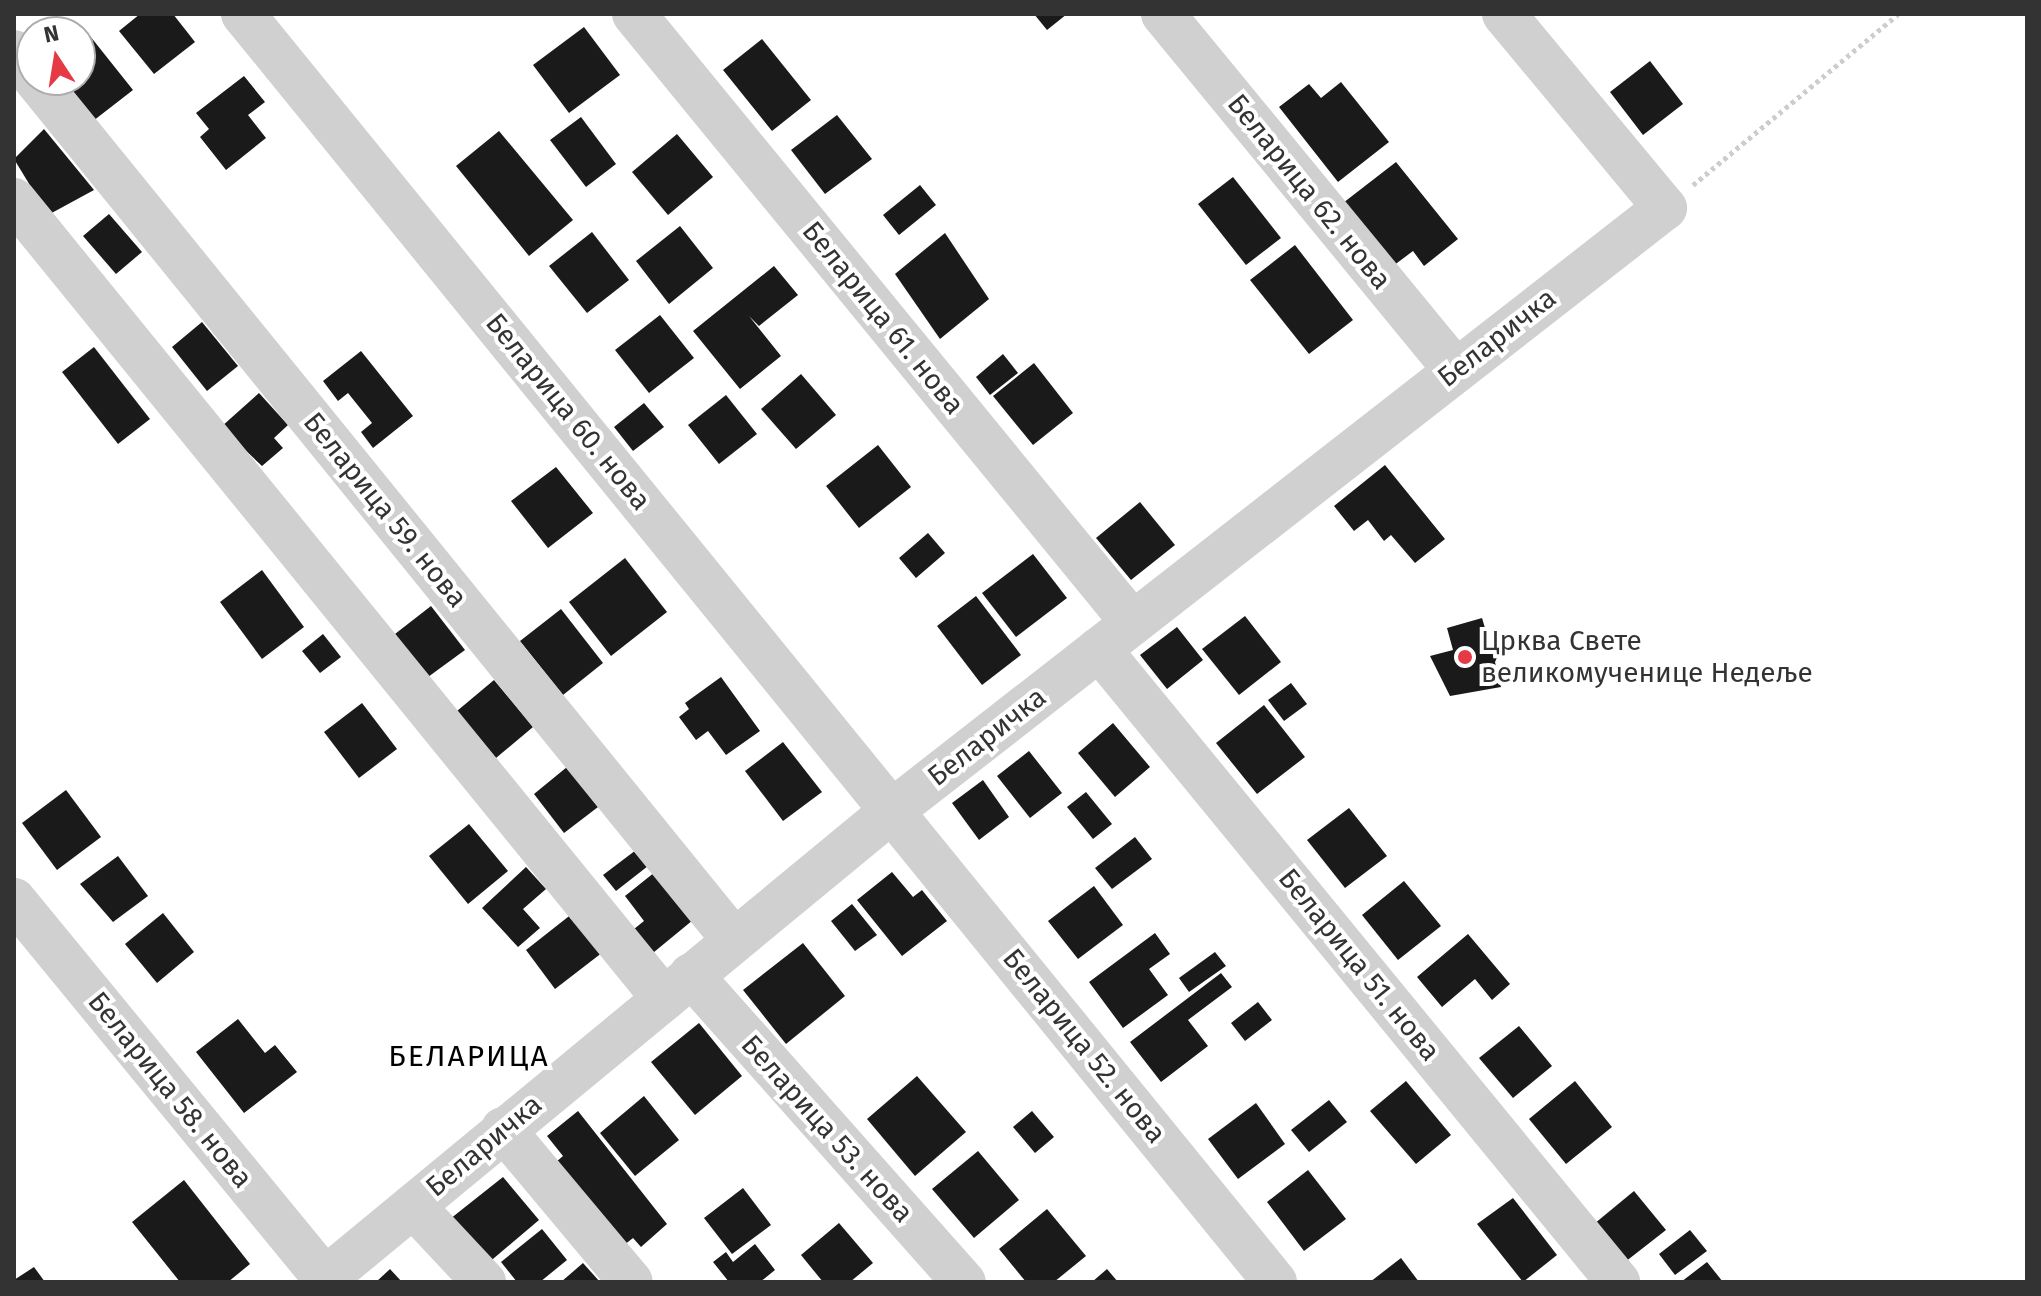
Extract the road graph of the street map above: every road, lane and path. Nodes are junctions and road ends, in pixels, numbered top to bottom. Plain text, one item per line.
1 (243, 14) edge
2 (634, 14) edge
3 (1163, 14) edge
4 (1504, 14) edge
5 (1898, 14) edge
6 (49, 96) edge
7 (14, 200) edge
8 (1665, 208) junction
9 (1455, 370) junction
10 (1132, 622) junction
11 (1099, 649) junction
12 (893, 810) junction
13 (14, 900) edge
14 (734, 940) junction
15 (678, 987) junction
16 (503, 1129) junction
17 (413, 1206) junction
18 (323, 1280) edge
19 (484, 1282) edge
20 (631, 1282) edge
21 (964, 1282) edge
22 (1275, 1282) edge
23 (1618, 1282) edge

1 - 12 street, Беларица 60. нова
2 - 10 street, Беларица 61. нова
3 - 9 street, Беларица 62. нова
4 - 8 street
5 - 8 path
6 - 14 street, Беларица 59. нова
7 - 15 street
8 - 9 street, Беларичка
9 - 10 street, Беларичка
10 - 11 street, Беларичка
11 - 12 street, Беларичка
11 - 23 street, Беларица 51. нова
12 - 14 street, Беларичка
12 - 22 street, Беларица 52. нова
13 - 18 street, Беларица 58. нова
14 - 15 street, Беларичка
15 - 16 street, Беларичка
15 - 21 street, Беларица 53. нова
16 - 17 street, Беларичка
16 - 20 street
17 - 18 street, Беларичка
17 - 19 street

